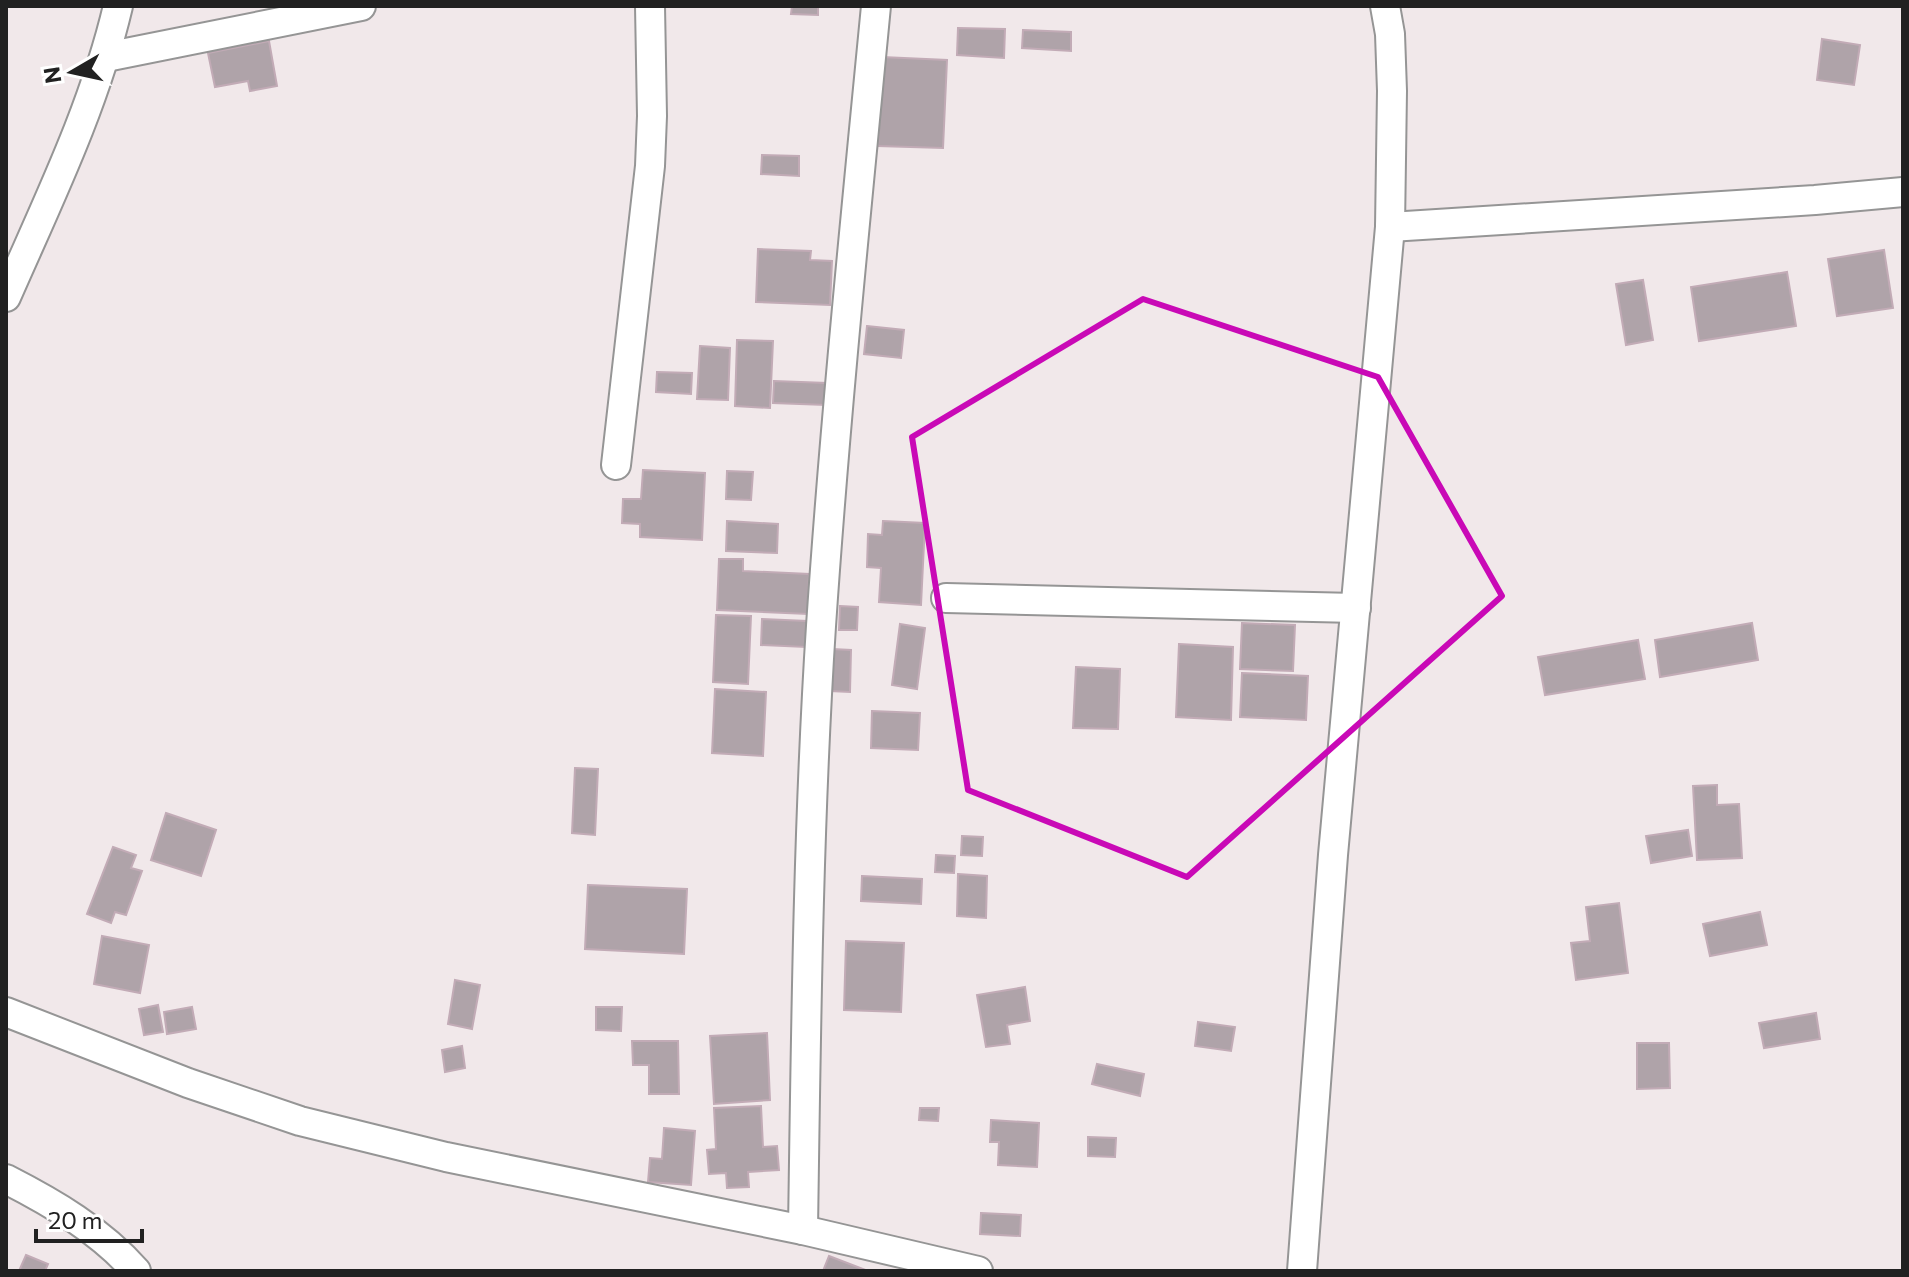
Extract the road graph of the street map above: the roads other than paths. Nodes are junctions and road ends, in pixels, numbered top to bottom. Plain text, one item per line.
1 (118, 6) edge
2 (361, 6) edge
3 (650, 6) edge
4 (876, 6) edge
5 (1385, 6) edge
6 (106, 57) junction
7 (1903, 192) edge
8 (1390, 227) junction
9 (6, 297) edge
10 (616, 465) dead end
11 (946, 598) dead end
12 (1356, 608) junction
13 (6, 1012) edge
14 (6, 1179) edge
15 (803, 1230) junction
16 (125, 1266) edge
17 (978, 1271) edge
18 (1302, 1271) edge

1 - 6 street
2 - 6 street
3 - 10 street
4 - 15 street
5 - 8 street
6 - 9 street
7 - 8 street
8 - 12 street
11 - 12 street
12 - 18 street
13 - 15 street
14 - 16 street
15 - 17 street

